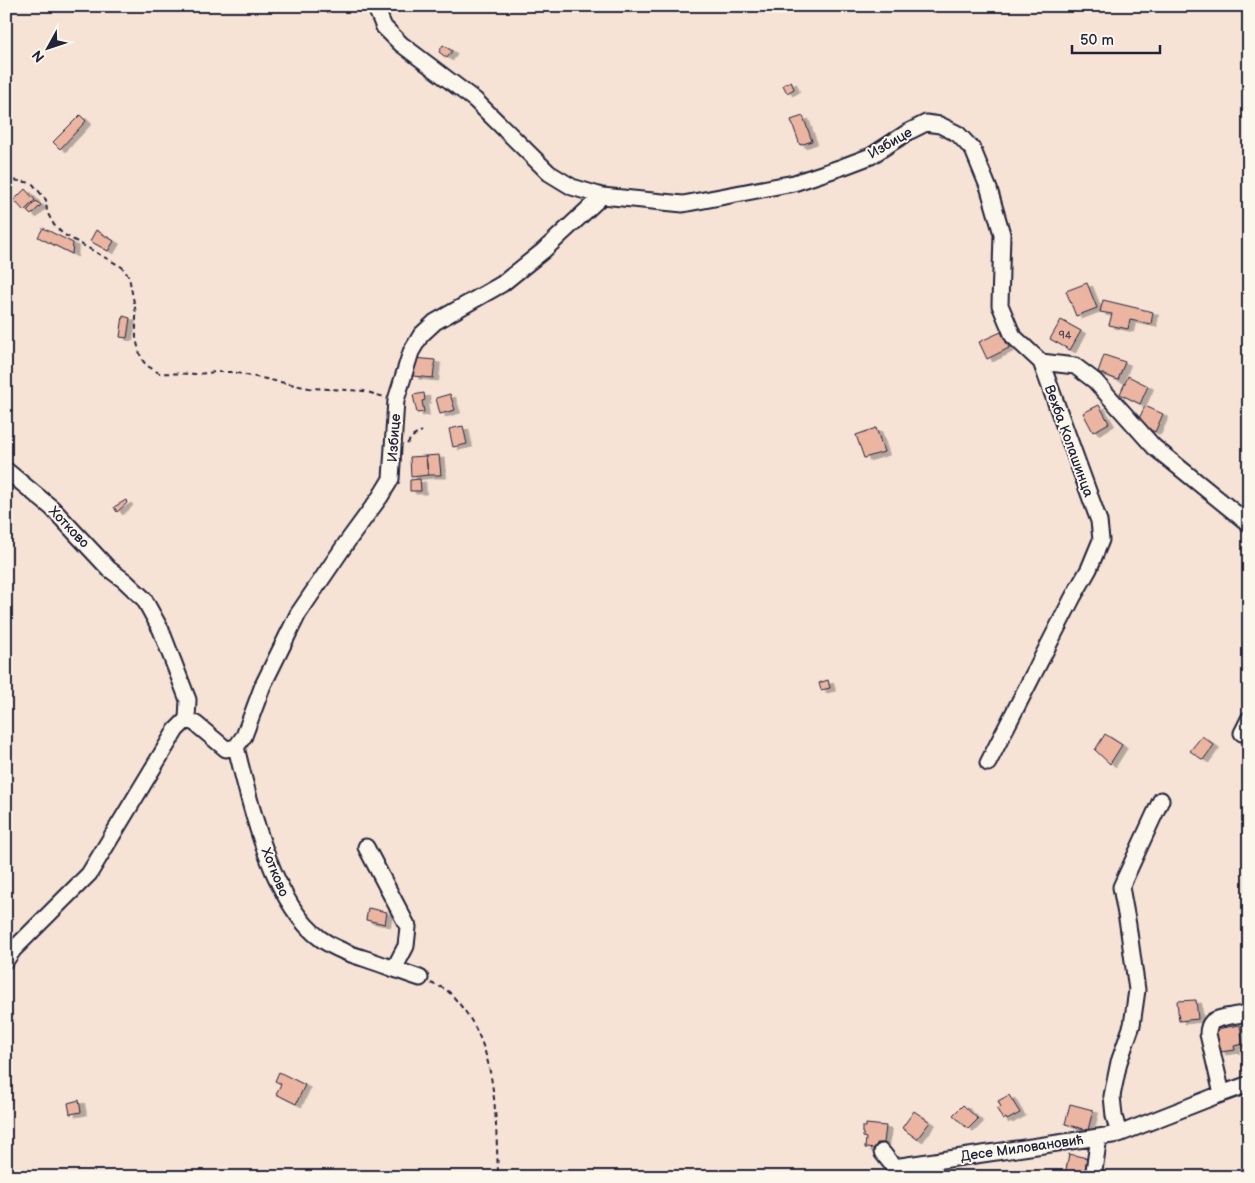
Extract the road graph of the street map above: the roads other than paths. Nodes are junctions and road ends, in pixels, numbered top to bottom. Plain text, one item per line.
1 (375, 6) edge
2 (602, 196) junction
3 (1041, 362) junction
4 (6, 470) edge
5 (1249, 524) edge
6 (187, 719) junction
7 (240, 742) junction
8 (988, 764) dead end
9 (1161, 800) dead end
10 (366, 847) dead end
11 (6, 960) edge
12 (394, 969) junction
13 (420, 978) road end
14 (1249, 1013) edge
15 (1249, 1084) edge
16 (1222, 1094) junction
17 (1119, 1134) junction
18 (1100, 1137) junction
19 (882, 1152) dead end
20 (935, 1161) junction
21 (896, 1172) edge
22 (937, 1177) edge
23 (1092, 1177) edge

1 - 2 street, Избице
2 - 3 street, Избице
2 - 7 street, Избице
3 - 5 street, Вехба Колашинца
3 - 8 street, Вехба Колашинца
4 - 6 street, Хотково
6 - 7 street
6 - 11 street
7 - 12 street, Хотково
9 - 17 street
10 - 12 street
12 - 13 street, Хотково
14 - 16 street
15 - 16 street, Десе Миловановић
16 - 17 street, Десе Миловановић
17 - 18 street, Десе Миловановић
18 - 20 street, Десе Миловановић
18 - 23 street
19 - 21 street, Десе Миловановић
20 - 21 street, Десе Миловановић
20 - 22 street

